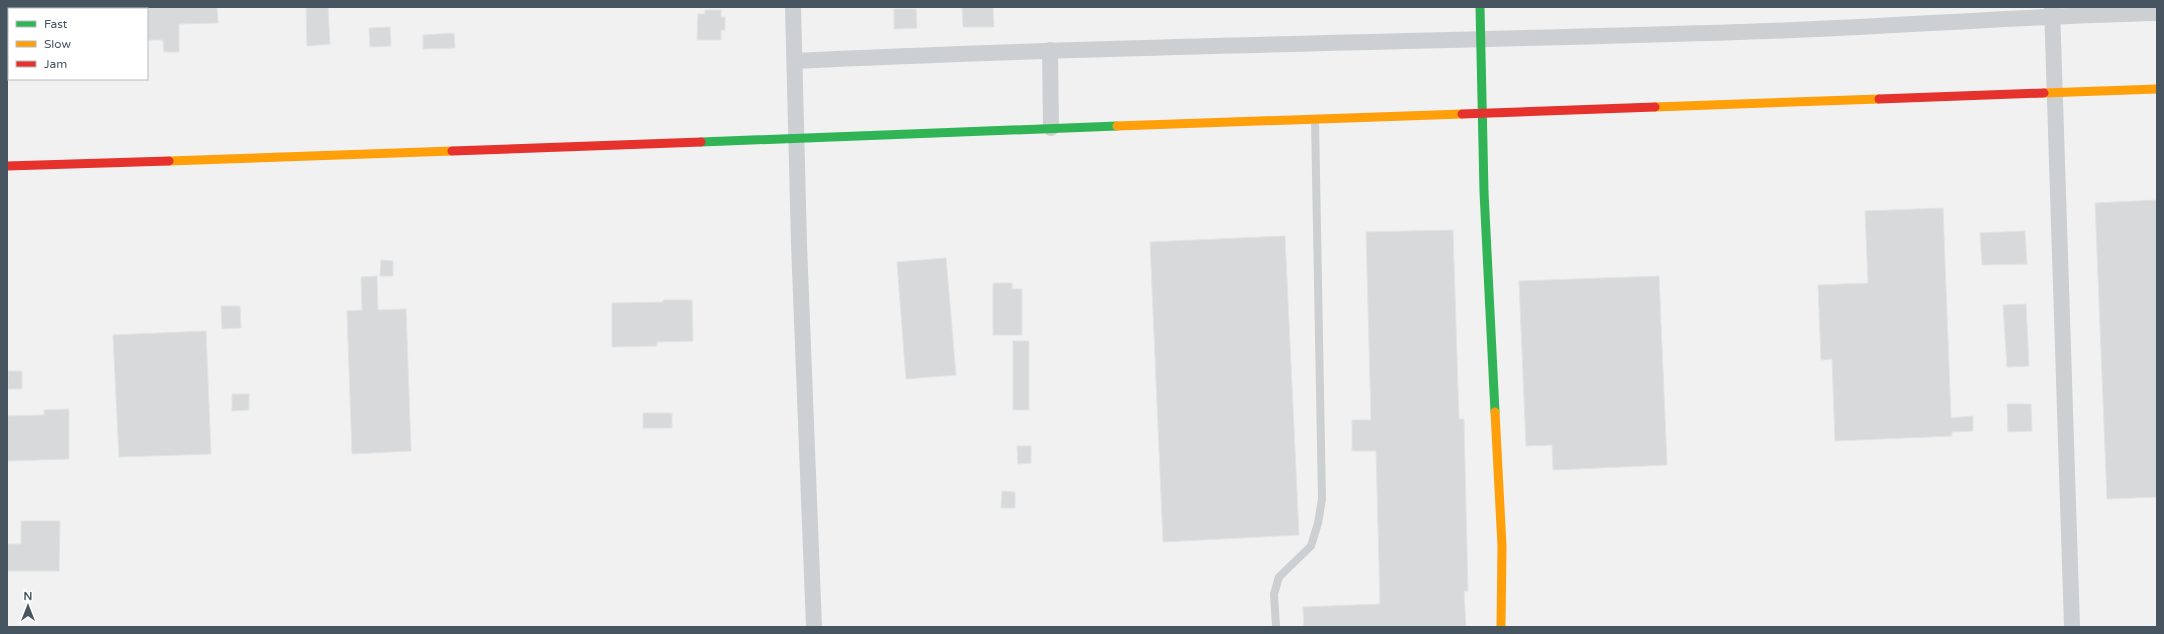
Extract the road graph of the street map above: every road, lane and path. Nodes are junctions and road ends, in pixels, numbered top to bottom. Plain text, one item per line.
1 (793, 7) edge
2 (1480, 7) edge
3 (2052, 11) edge
4 (2157, 13) edge
5 (1480, 39) junction
6 (1050, 50) junction
7 (795, 61) junction
8 (2157, 88) edge
9 (2055, 92) junction
10 (1481, 112) junction
11 (1315, 119) junction
12 (1051, 128) junction
13 (797, 137) junction
14 (7, 166) edge
15 (814, 627) edge
16 (1276, 627) edge
17 (1501, 627) edge
18 (2072, 627) edge

1 - 7 street
2 - 5 street
3 - 4 street
3 - 5 street
3 - 9 street
5 - 6 street
5 - 10 street
6 - 7 street
6 - 12 street
7 - 13 street
8 - 9 street
9 - 10 street
9 - 18 street
10 - 11 street
10 - 17 street
11 - 12 street
11 - 16 lane
12 - 13 street
13 - 14 street
13 - 15 street

